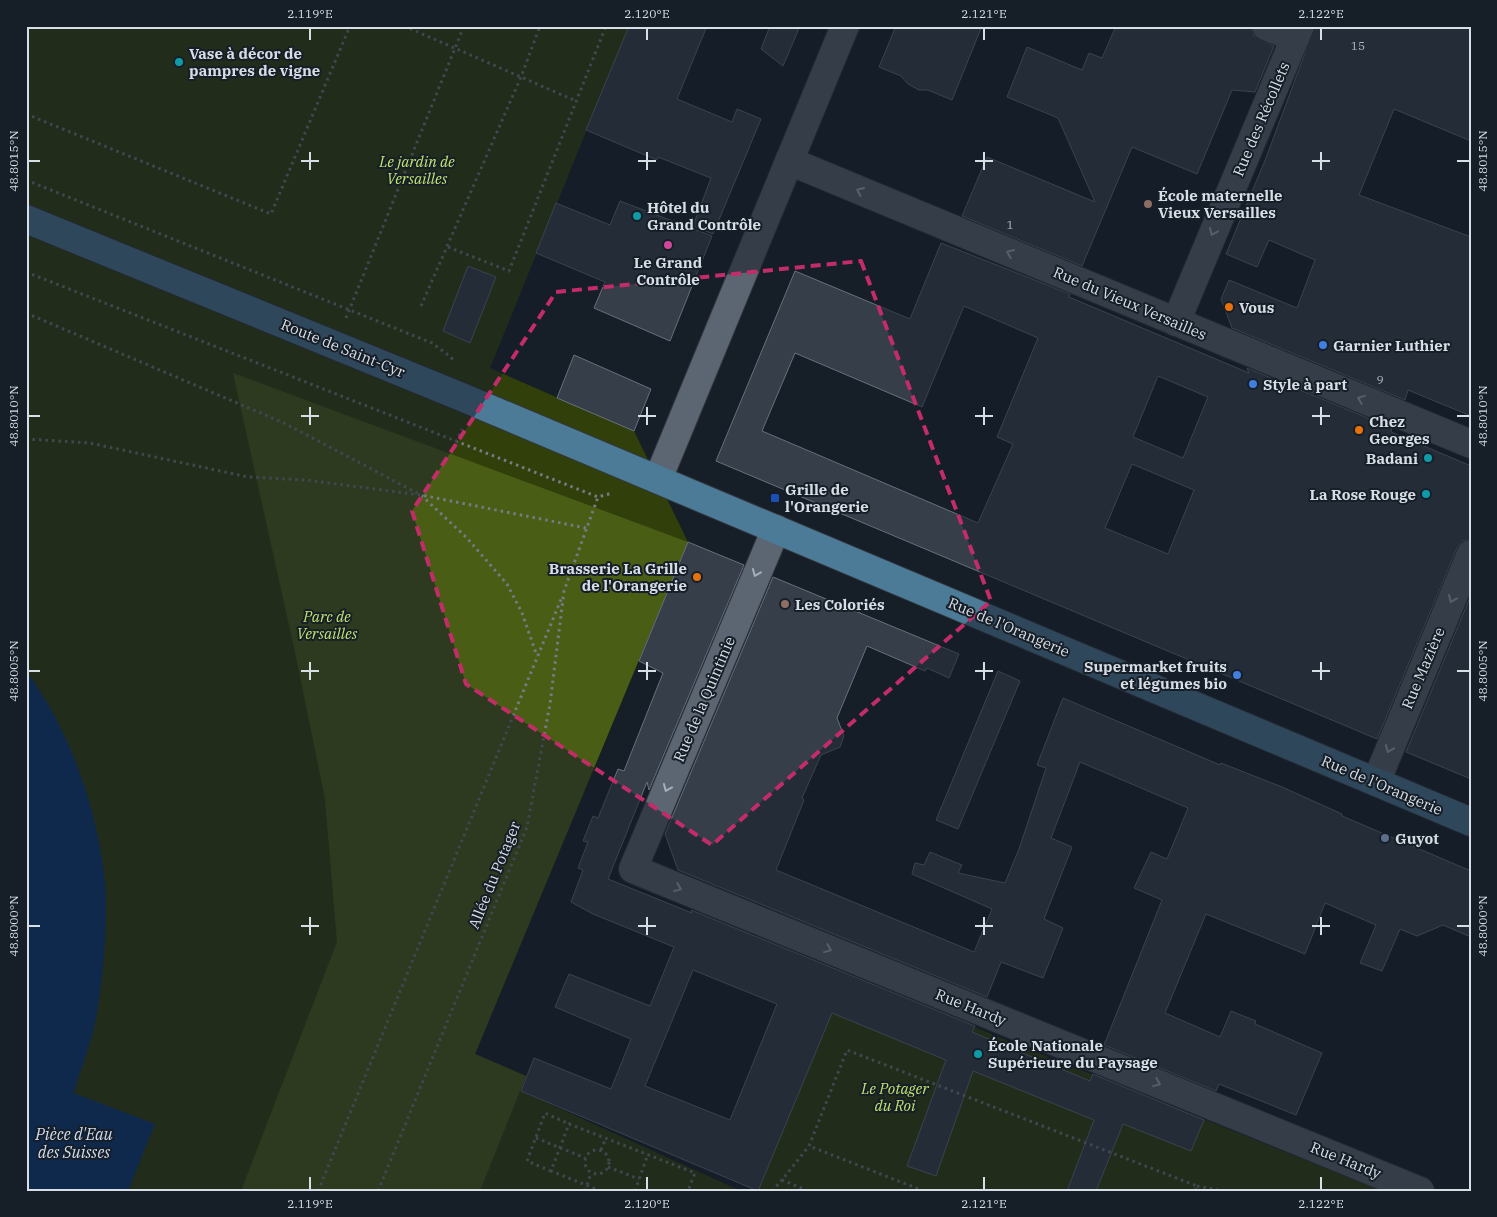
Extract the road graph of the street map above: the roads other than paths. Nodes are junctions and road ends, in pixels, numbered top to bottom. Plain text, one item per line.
1 (845, 26) edge
2 (1266, 26) edge
3 (1298, 32) edge
4 (790, 162) junction
5 (26, 219) edge
6 (1176, 322) junction
7 (1471, 444) edge
8 (658, 479) junction
9 (776, 529) junction
10 (1471, 554) edge
11 (1376, 782) junction
12 (1471, 822) edge
13 (633, 869) joint
14 (1420, 1191) edge

1 - 4 street
2 - 3 street
3 -> 6 street, Rue des Récollets
6 -> 4 street, Rue du Vieux Versailles
4 - 8 street
5 - 8 main road, Route de Saint-Cyr
7 -> 6 street, Rue du Vieux Versailles
8 - 9 main road, Rue de l'Orangerie
9 - 11 main road, Rue de l'Orangerie
9 -> 13 street, Rue de la Quintinie
10 -> 11 street, Rue Mazière
11 - 12 main road, Rue de l'Orangerie
13 -> 14 street, Rue Hardy

